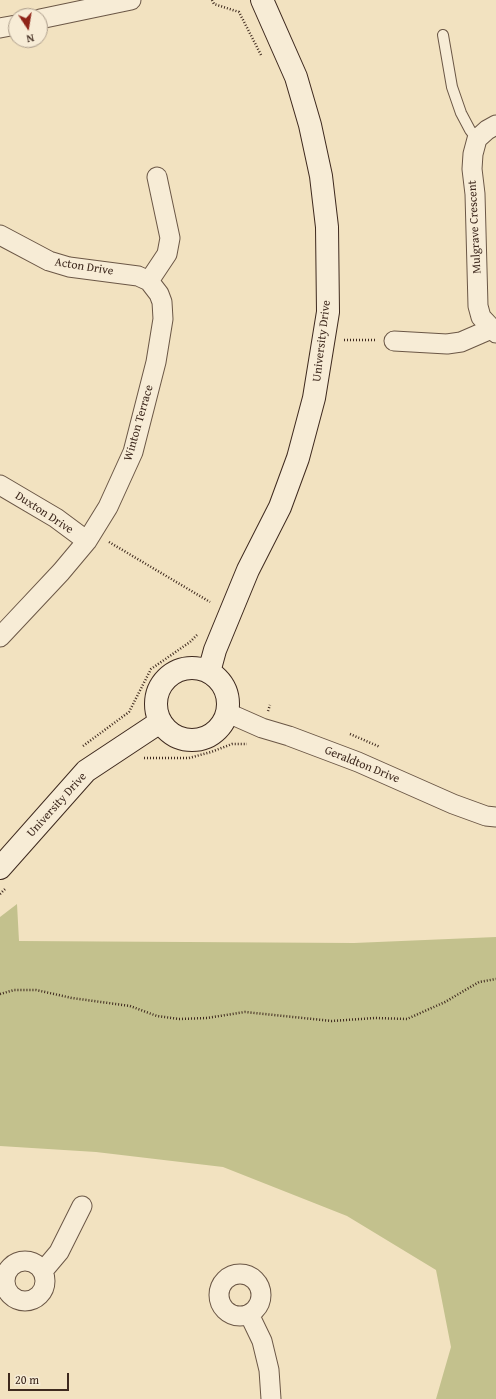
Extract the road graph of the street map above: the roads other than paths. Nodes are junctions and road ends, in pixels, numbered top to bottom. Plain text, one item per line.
1 (131, 0) edge
2 (262, 0) edge
3 (48, 17) edge
4 (443, 35) dead end
5 (496, 125) edge
6 (477, 139) junction
7 (157, 177) dead end
8 (0, 235) edge
9 (149, 282) junction
10 (494, 331) edge
11 (394, 341) road end
12 (0, 485) edge
13 (90, 537) junction
14 (0, 637) edge
15 (209, 672) junction
16 (228, 713) junction
17 (160, 722) junction
18 (496, 817) edge
19 (4, 878) edge
20 (82, 1206) dead end
21 (43, 1271) junction
22 (3, 1274) edge
23 (249, 1314) dead end
24 (271, 1399) edge

1 - 3 street
2 - 15 street, University Drive
4 - 6 lane
5 - 6 street
6 - 10 street, Mulgrave Crescent
7 - 9 street
8 - 9 street, Acton Drive
9 - 13 street, Winton Terrace
10 - 11 street
12 - 13 street, Duxton Drive
13 - 14 street, Winton Terrace
15 - 16 street
15 - 17 street
16 - 17 street
16 - 18 street, Geraldton Drive
17 - 19 street, University Drive
20 - 21 street
21 - 22 street
21 - 22 street
23 - 24 street

